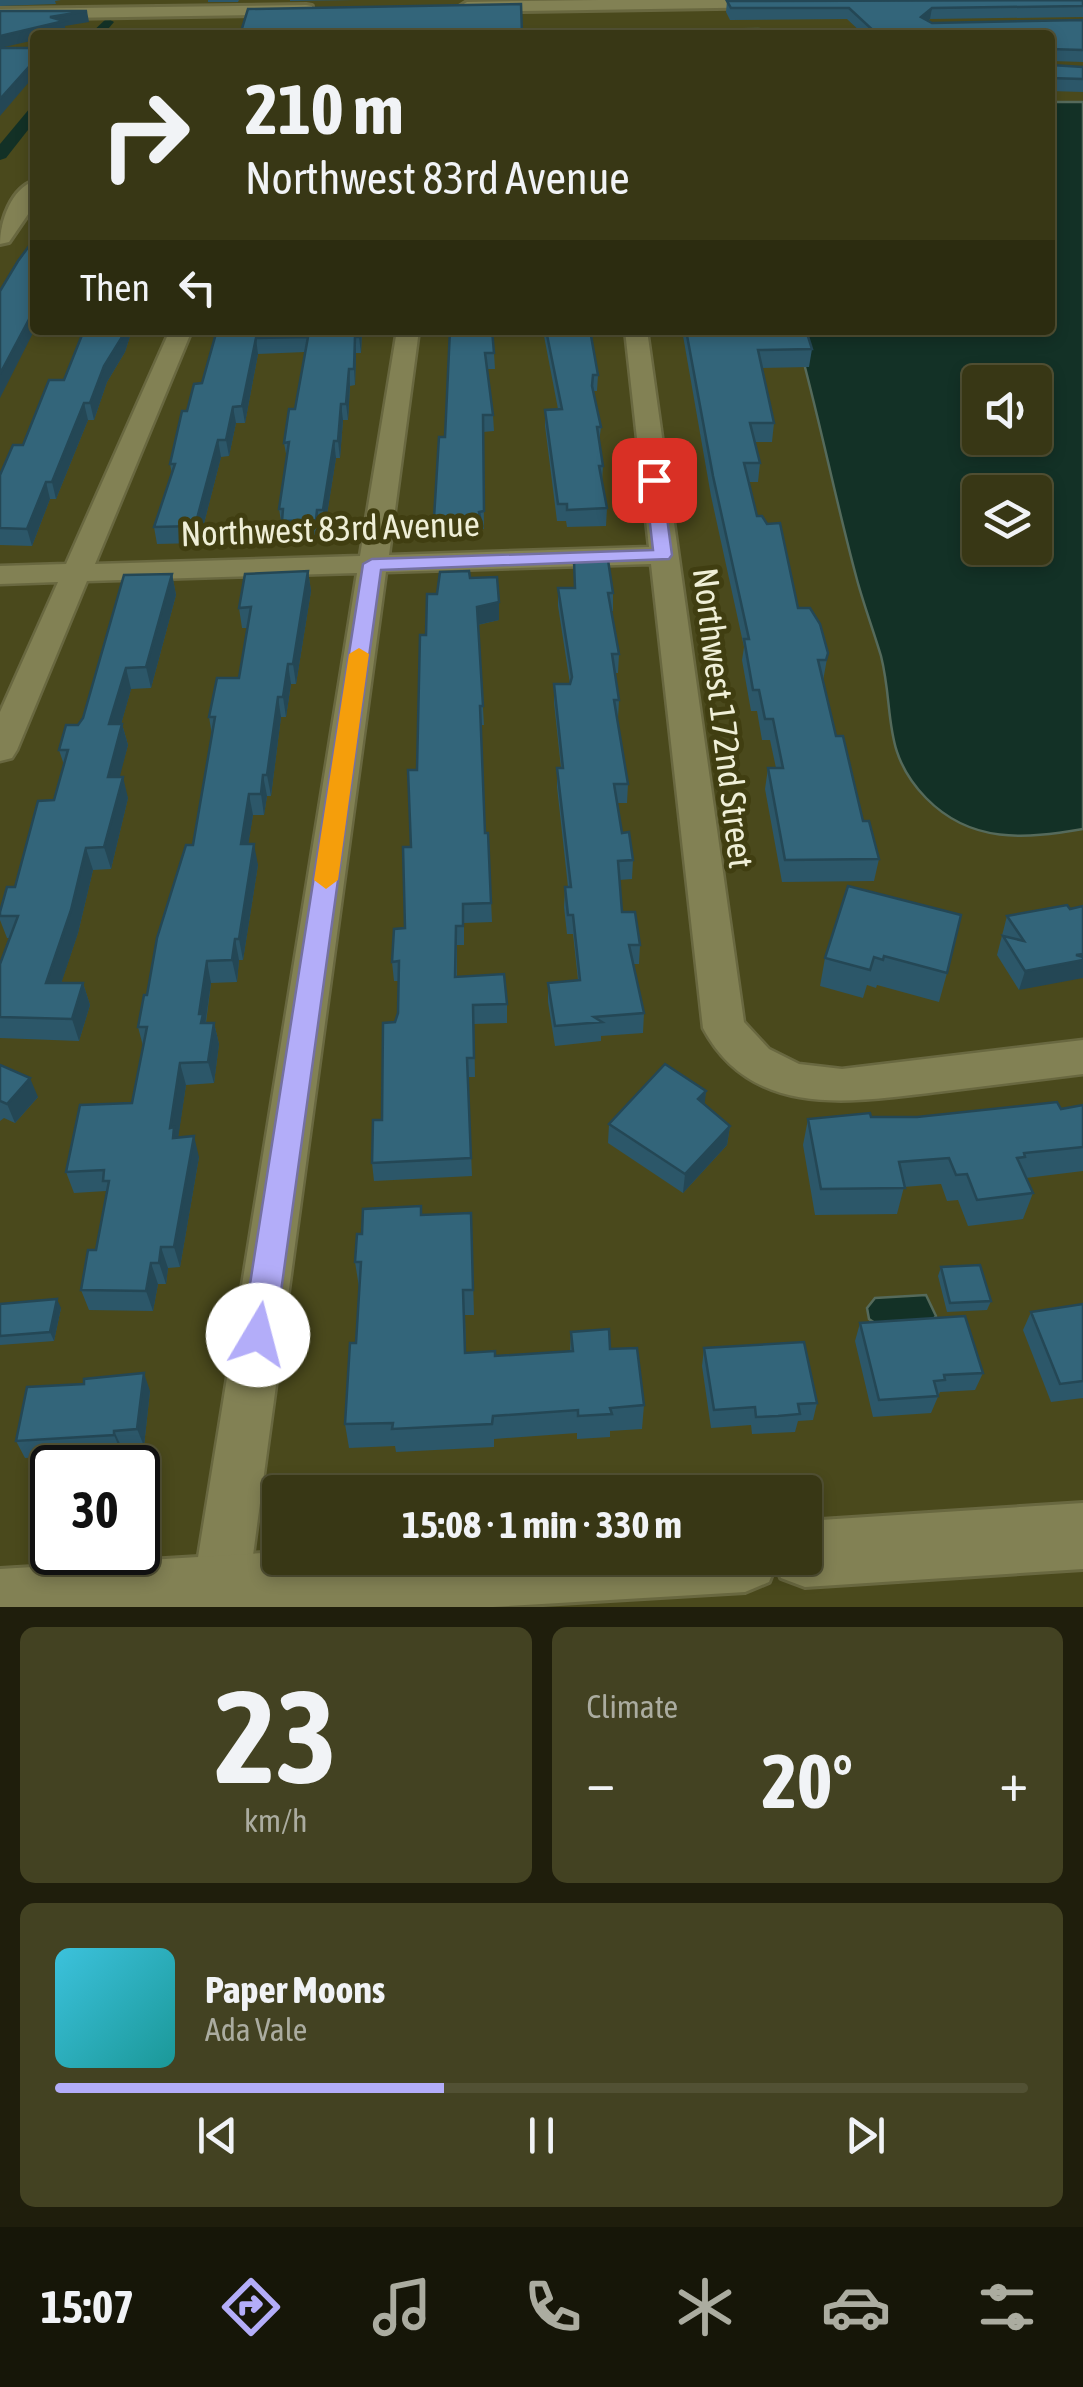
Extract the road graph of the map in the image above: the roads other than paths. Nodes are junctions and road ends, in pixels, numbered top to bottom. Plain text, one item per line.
1 (800, 2) edge
2 (165, 6) edge
3 (449, 8) edge
4 (316, 10) edge
5 (0, 14) edge
6 (148, 30) edge
7 (30, 195) edge
8 (0, 237) edge
9 (179, 335) edge
10 (407, 335) edge
11 (637, 335) edge
12 (662, 555) junction
13 (372, 564) junction
14 (74, 573) junction
15 (0, 576) edge
16 (0, 750) edge
17 (1083, 1056) edge
18 (1083, 1536) edge
19 (822, 1553) edge
20 (527, 1575) edge
21 (220, 1599) edge
22 (0, 1603) edge

1 - 3 street
2 - 4 street
2 - 5 street
2 - 6 street
7 - 8 street
9 - 14 street
10 - 13 street
11 - 12 street, Northwest 172nd Street
12 - 13 street, Northwest 83rd Avenue
12 - 17 street, Northwest 172nd Street
13 - 14 street, Northwest 83rd Avenue
13 - 21 street
14 - 15 street, Northwest 83rd Avenue
14 - 16 street
18 - 19 street
20 - 21 street
21 - 22 street

